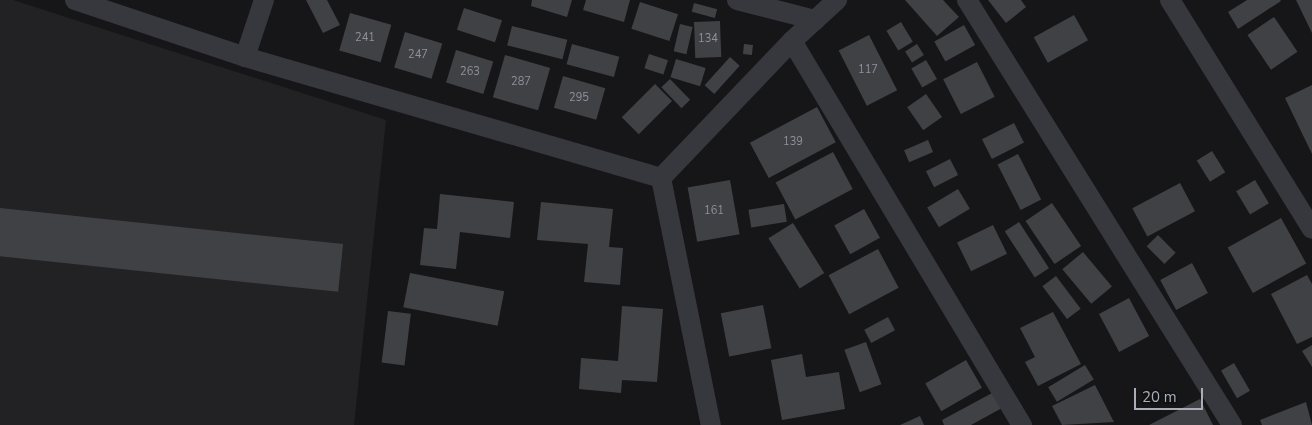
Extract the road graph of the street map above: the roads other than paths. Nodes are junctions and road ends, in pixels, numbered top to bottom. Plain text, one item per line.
1 (75, 0) edge
2 (264, 0) edge
3 (737, 0) edge
4 (837, 0) edge
5 (967, 0) edge
6 (1170, 0) edge
7 (815, 20) junction
8 (792, 41) junction
9 (245, 56) junction
10 (661, 178) junction
11 (1312, 229) edge
12 (710, 425) edge
13 (1022, 425) edge
14 (1232, 425) edge

1 - 9 street
2 - 9 street
3 - 7 street
4 - 7 street
5 - 14 street
6 - 11 street
7 - 8 street
8 - 10 street
8 - 13 street
9 - 10 street
10 - 12 street

